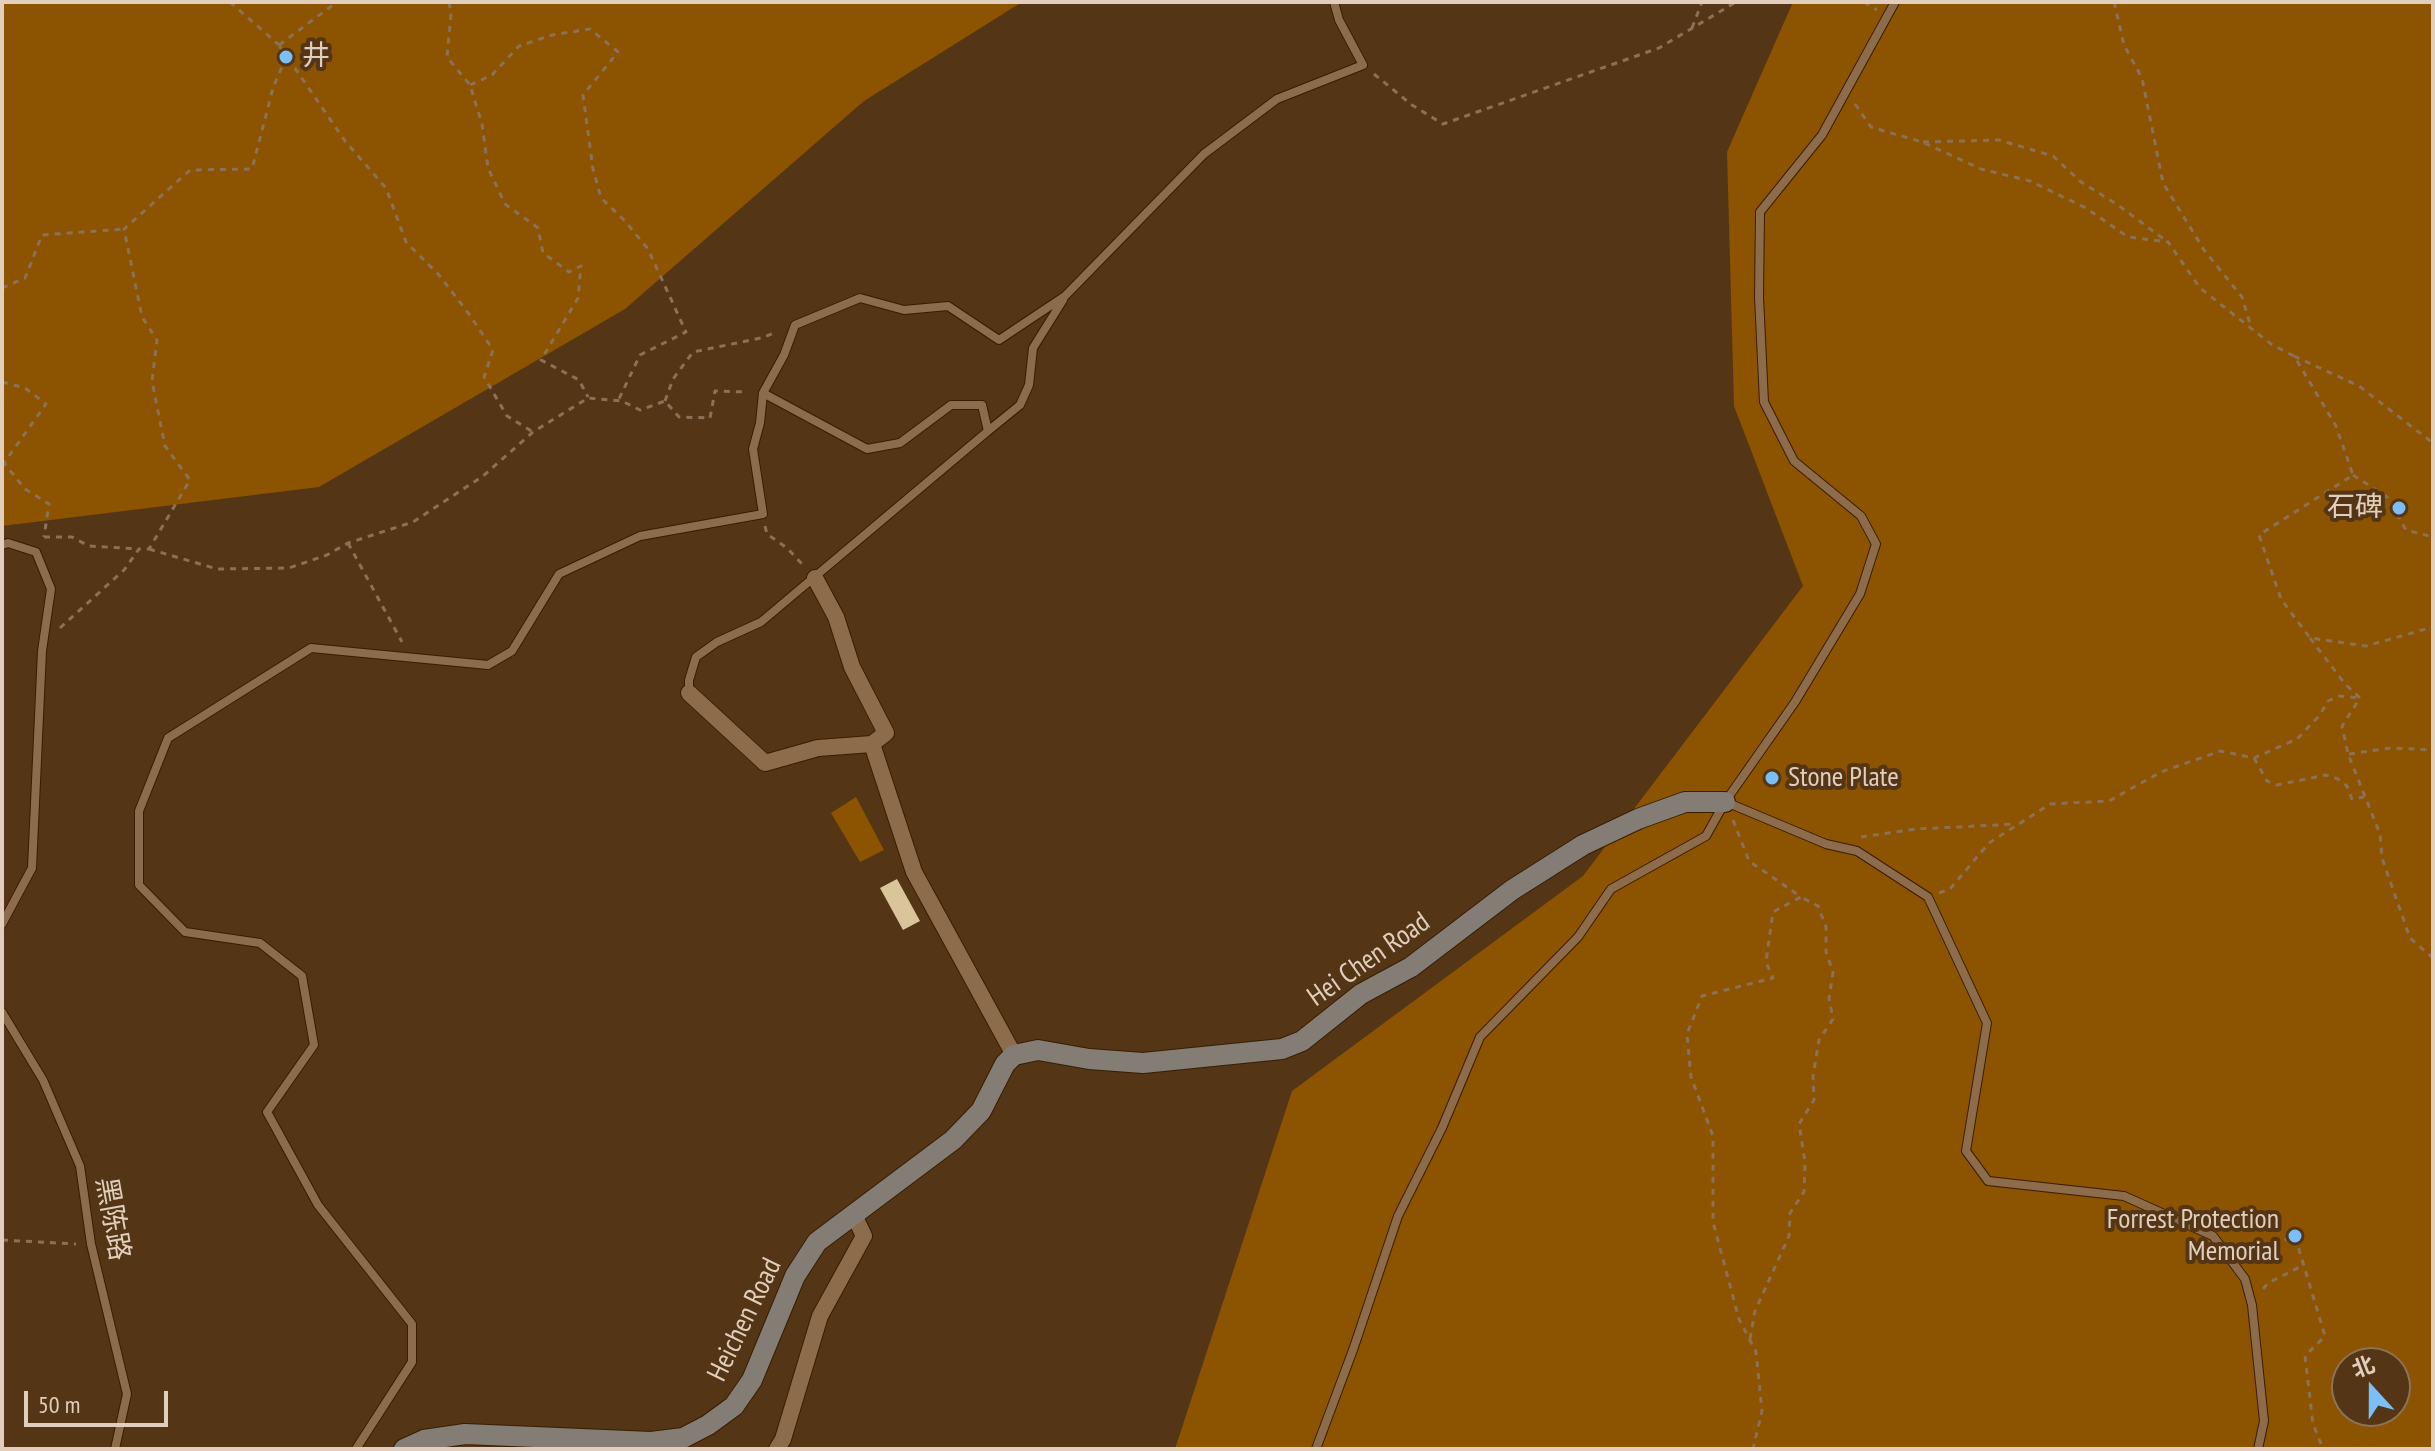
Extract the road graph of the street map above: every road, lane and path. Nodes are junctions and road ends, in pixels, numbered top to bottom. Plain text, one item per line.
1 (230, 2) edge
2 (337, 2) edge
3 (449, 2) edge
4 (1334, 2) edge
5 (1702, 2) edge
6 (1736, 2) edge
7 (1895, 2) edge
8 (2114, 2) edge
9 (1691, 28) junction
10 (279, 45) junction
11 (1363, 65) junction
12 (470, 85) junction
13 (1846, 91) junction
14 (1922, 142) junction
15 (124, 229) junction
16 (2168, 242) junction
17 (2, 288) edge
18 (1065, 296) junction
19 (795, 325) junction
20 (2251, 326) junction
21 (2294, 356) junction
22 (2, 382) edge
23 (763, 393) junction
24 (588, 398) junction
25 (618, 401) junction
26 (665, 401) junction
27 (988, 431) junction
28 (533, 432) junction
29 (2433, 443) edge
30 (2353, 475) junction
31 (763, 514) junction
32 (44, 537) junction
33 (2433, 537) edge
34 (348, 543) junction
35 (5, 544) edge
36 (139, 549) junction
37 (149, 549) junction
38 (815, 578) junction
39 (2433, 627) edge
40 (2310, 638) junction
41 (42, 651) junction
42 (410, 656) junction
43 (689, 693) joint
44 (2360, 698) junction
45 (872, 744) junction
46 (2433, 750) edge
47 (2348, 754) junction
48 (2254, 758) junction
49 (2364, 797) junction
50 (1725, 802) junction
51 (2016, 824) junction
52 (1826, 844) junction
53 (1801, 897) junction
54 (1928, 897) junction
55 (2, 924) edge
56 (2433, 958) edge
57 (2, 1012) edge
58 (1014, 1055) junction
59 (853, 1213) junction
60 (2213, 1236) junction
61 (2, 1240) edge
62 (91, 1244) junction
63 (2304, 1265) junction
64 (2252, 1305) junction
65 (1750, 1340) junction
66 (115, 1449) edge
67 (356, 1449) edge
68 (404, 1449) edge
69 (777, 1449) edge
70 (1316, 1449) edge
71 (1753, 1449) edge
72 (2258, 1449) edge
73 (2323, 1449) edge

1 - 10 path
2 - 10 path
3 - 12 path
4 - 11 lane
5 - 9 path
6 - 9 path
7 - 13 lane
8 - 20 path
9 - 11 path
10 - 15 path
10 - 28 path
11 - 18 lane
12 - 24 path
12 - 25 path
13 - 14 path
13 - 50 lane
14 - 16 path
14 - 16 path
15 - 17 path
15 - 37 path
16 - 20 path
18 - 19 lane
18 - 27 lane
19 - 23 lane
19 - 26 path
20 - 21 path
21 - 29 path
21 - 30 path
22 - 32 path
23 - 26 path
23 - 27 lane
23 - 31 lane
24 - 25 path
24 - 28 path
25 - 26 path
27 - 38 lane
28 - 34 path
30 - 33 path
30 - 40 path
31 - 38 path
31 - 42 lane
32 - 35 path
32 - 36 path
34 - 37 path
34 - 42 path
35 - 41 lane
36 - 37 path
36 - 41 path
38 - 43 lane
38 - 45 street
39 - 40 path
40 - 44 path
41 - 55 lane
42 - 67 lane
43 - 45 street
44 - 47 path
44 - 48 path
45 - 58 street
46 - 47 path
47 - 49 path
48 - 49 path
48 - 51 path
49 - 56 path
50 - 52 lane
50 - 53 path
50 - 58 street, Hei Chen Road
50 - 70 lane
51 - 52 path
51 - 54 path
52 - 54 lane
53 - 65 path
53 - 65 path
54 - 60 lane
57 - 62 lane, 黑陈路
58 - 59 street, Heichen Road
59 - 68 street, Heichen Road
59 - 69 street
60 - 63 path
60 - 64 lane
61 - 62 path
62 - 66 lane, 黑陈路
63 - 64 path
63 - 73 path
64 - 72 lane
65 - 71 path

